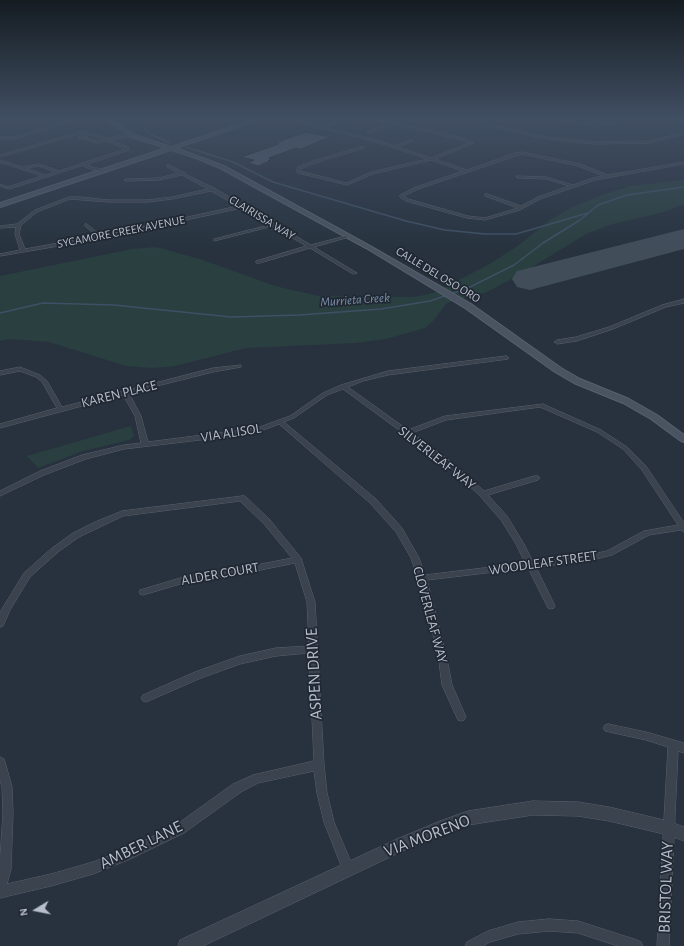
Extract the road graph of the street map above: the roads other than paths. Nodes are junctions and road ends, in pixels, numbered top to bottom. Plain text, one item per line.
1 (11, 164) edge
2 (86, 164) joint
3 (94, 164) edge
4 (118, 164) edge
5 (214, 164) edge
6 (310, 164) edge
7 (411, 164) edge
8 (443, 164) edge
9 (487, 164) edge
10 (574, 164) edge
11 (677, 164) edge
12 (168, 166) dead end
13 (22, 168) junction
14 (103, 169) junction
15 (467, 171) junction
16 (59, 172) junction
17 (184, 173) junction
18 (47, 176) junction
19 (606, 176) junction
20 (518, 177) dead end
21 (126, 180) dead end
22 (0, 185) edge
23 (573, 186) junction
24 (213, 189) junction
25 (486, 195) dead end
26 (0, 204) edge
27 (241, 207) junction
28 (521, 208) junction
29 (19, 225) junction
30 (87, 225) dead end
31 (273, 225) junction
32 (0, 227) edge
33 (347, 236) junction
34 (100, 237) junction
35 (216, 240) dead end
36 (310, 247) junction
37 (23, 251) junction
38 (0, 255) edge
39 (258, 262) dead end
40 (355, 273) dead end
41 (684, 301) edge
42 (557, 342) dead end
43 (506, 358) dead end
44 (239, 366) dead end
45 (0, 373) edge
46 (343, 386) junction
47 (125, 392) junction
48 (60, 409) junction
49 (280, 422) junction
50 (0, 426) edge
51 (407, 433) junction
52 (684, 438) edge
53 (145, 444) junction
54 (536, 478) dead end
55 (0, 494) edge
56 (483, 494) junction
57 (683, 528) edge
58 (298, 560) junction
59 (532, 565) junction
60 (422, 578) junction
61 (143, 592) dead end
62 (551, 606) dead end
63 (0, 624) edge
64 (313, 649) junction
65 (146, 698) dead end
66 (461, 717) dead end
67 (608, 728) dead end
68 (673, 744) junction
69 (684, 748) edge
70 (0, 762) edge
71 (319, 765) junction
72 (668, 828) junction
73 (684, 834) edge
74 (348, 869) junction
75 (0, 892) edge
76 (186, 946) edge
77 (471, 946) edge
78 (637, 946) edge
79 (663, 946) edge

1 - 13 street
2 - 14 street
2 - 16 street
3 - 14 street
4 - 14 main road
5 - 33 main road, CALLE DEL OSO ORO
6 - 7 street
8 - 15 street
9 - 15 street
10 - 19 street
11 - 19 street
12 - 17 street, CLAIRISSA WAY
13 - 16 street
13 - 18 street
14 - 26 main road
15 - 28 street
16 - 18 street
17 - 21 street
17 - 24 street, CLAIRISSA WAY
18 - 22 street
19 - 23 street
20 - 23 street
23 - 28 street
24 - 27 street, CLAIRISSA WAY
24 - 29 street
25 - 28 street
27 - 31 street, CLAIRISSA WAY
27 - 34 street, SYCAMORE CREEK AVENUE
29 - 32 street
29 - 37 street
30 - 34 street
31 - 35 street
31 - 36 street, CLAIRISSA WAY
33 - 36 street
33 - 52 main road, CALLE DEL OSO ORO
34 - 37 street, SYCAMORE CREEK AVENUE
36 - 39 street
36 - 40 street, CLAIRISSA WAY
37 - 38 street, SYCAMORE CREEK AVENUE
41 - 42 street
43 - 46 street, VIA ALISOL
44 - 47 street, KAREN PLACE
45 - 48 street
46 - 49 street, VIA ALISOL
46 - 51 street, SILVERLEAF WAY
47 - 48 street, KAREN PLACE
47 - 53 street
48 - 50 street, KAREN PLACE
49 - 53 street, VIA ALISOL
49 - 60 street, CLOVERLEAF WAY
51 - 56 street, SILVERLEAF WAY
51 - 57 street
53 - 55 street, VIA ALISOL
54 - 56 street
56 - 59 street, SILVERLEAF WAY
57 - 59 street, WOODLEAF STREET
58 - 61 street, ALDER COURT
58 - 63 street, ASPEN DRIVE
58 - 64 street, ASPEN DRIVE
59 - 60 street, WOODLEAF STREET
59 - 62 street, SILVERLEAF WAY
60 - 66 street, CLOVERLEAF WAY
64 - 65 street
64 - 71 street, ASPEN DRIVE
67 - 68 street
68 - 69 street
68 - 72 street, BRISTOL WAY
70 - 75 street
71 - 74 street, ASPEN DRIVE
71 - 75 street, AMBER LANE
72 - 73 street, VIA MORENO
72 - 74 street, VIA MORENO
72 - 79 street, BRISTOL WAY
74 - 76 street, VIA MORENO
77 - 78 street

